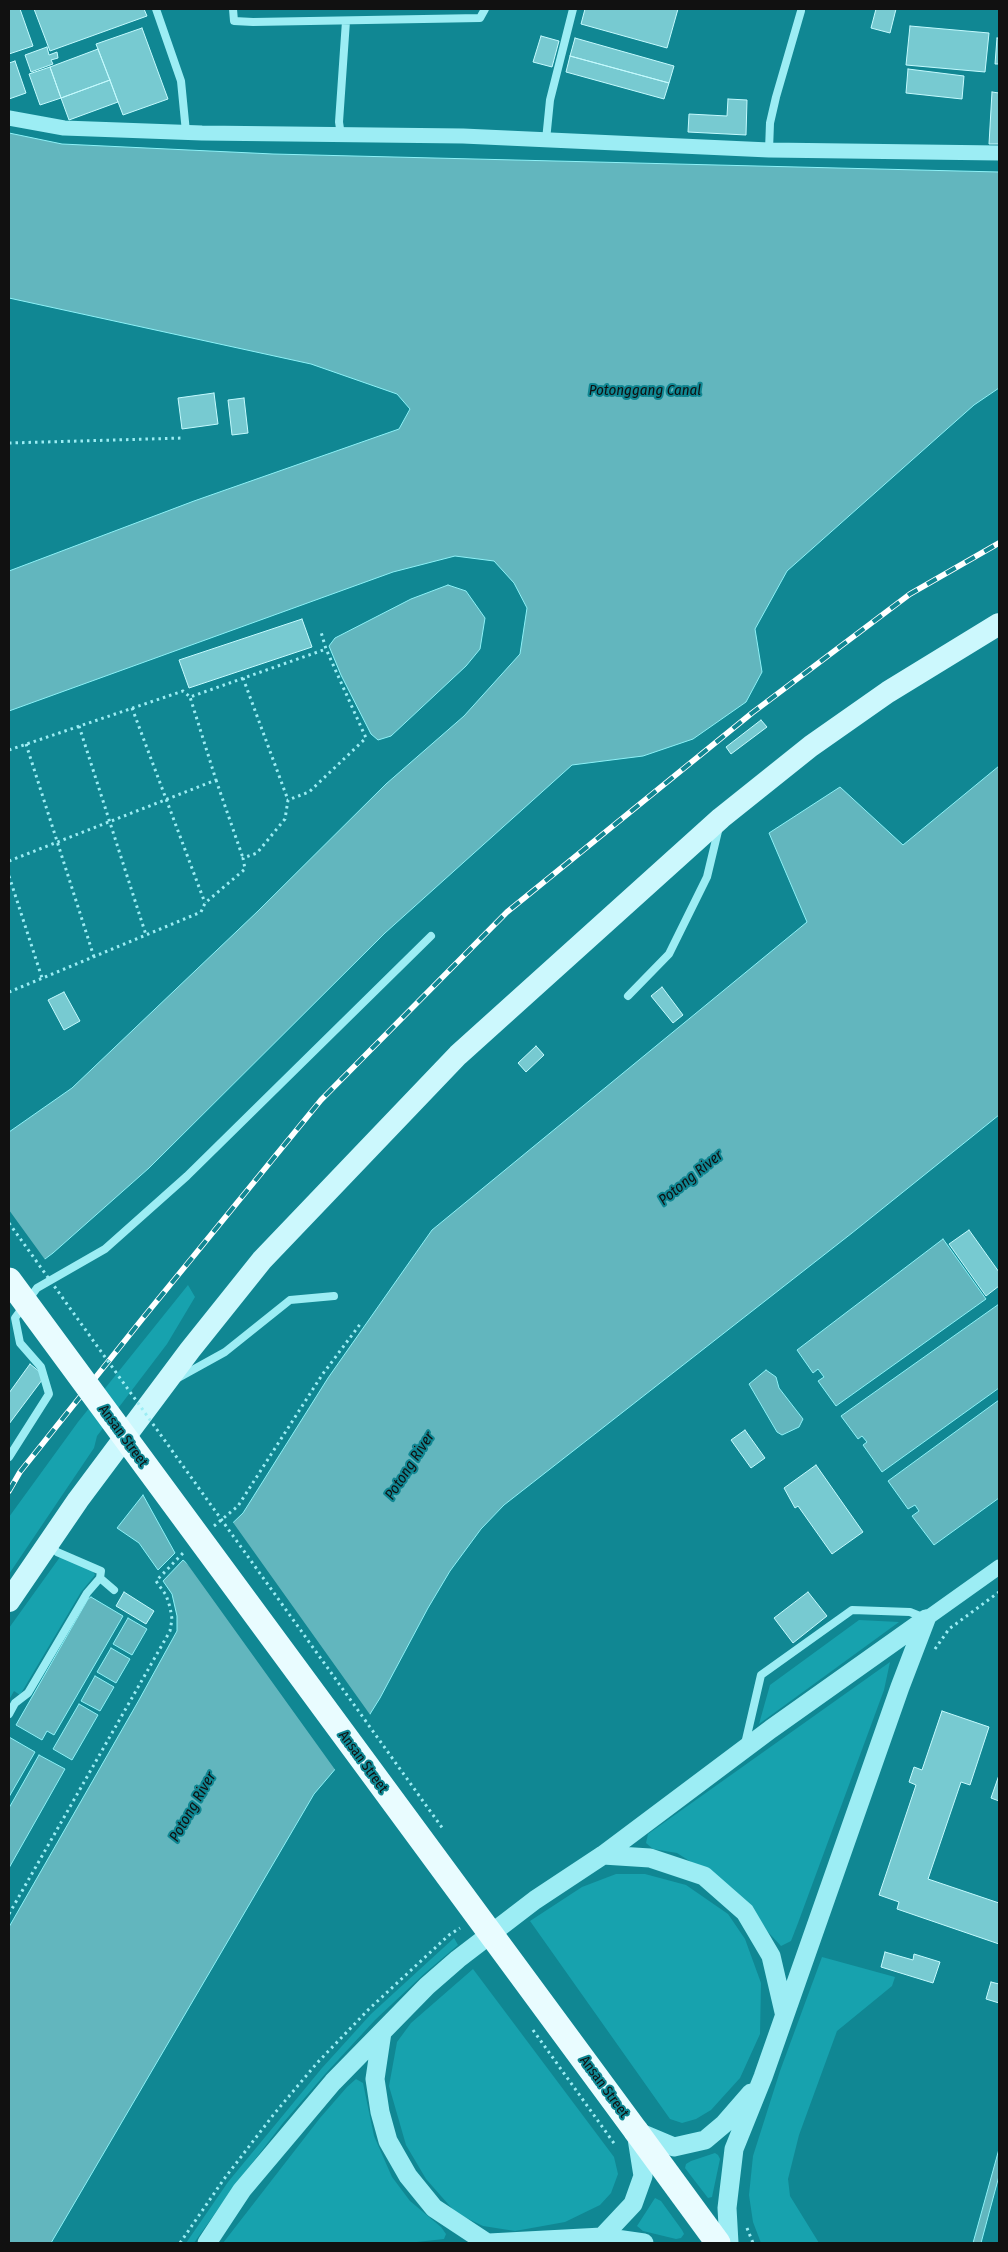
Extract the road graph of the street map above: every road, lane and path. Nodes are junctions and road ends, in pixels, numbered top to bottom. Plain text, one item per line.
1 (156, 9) edge
2 (233, 9) edge
3 (485, 9) edge
4 (573, 9) edge
5 (801, 11) dead end
6 (346, 21) junction
7 (9, 118) edge
8 (186, 132) junction
9 (341, 135) junction
10 (546, 140) junction
11 (769, 150) junction
12 (999, 153) edge
13 (184, 438) dead end
14 (9, 443) edge
15 (999, 624) edge
16 (321, 632) dead end
17 (326, 649) junction
18 (243, 678) junction
19 (190, 697) junction
20 (132, 708) junction
21 (79, 726) junction
22 (26, 744) junction
23 (9, 750) edge
24 (216, 780) junction
25 (165, 800) junction
26 (288, 800) junction
27 (721, 818) junction
28 (109, 822) junction
29 (57, 843) junction
30 (243, 858) junction
31 (9, 862) edge
32 (9, 876) edge
33 (205, 903) junction
34 (146, 935) junction
35 (431, 936) dead end
36 (94, 956) junction
37 (42, 978) junction
38 (9, 992) edge
39 (628, 996) dead end
40 (9, 1223) edge
41 (9, 1280) edge
42 (334, 1296) dead end
43 (361, 1323) dead end
44 (164, 1386) junction
45 (9, 1457) edge
46 (208, 1531) dead end
47 (48, 1542) junction
48 (186, 1550) dead end
49 (999, 1567) edge
50 (100, 1578) junction
51 (114, 1590) dead end
52 (9, 1601) edge
53 (926, 1619) junction
54 (9, 1714) edge
55 (744, 1750) junction
56 (448, 1838) dead end
57 (603, 1855) junction
58 (9, 1914) edge
59 (784, 2012) junction
60 (382, 2032) junction
61 (761, 2081) junction
62 (636, 2131) junction
63 (616, 2146) dead end
64 (622, 2150) dead end
65 (602, 2237) junction
66 (207, 2243) edge
67 (488, 2243) edge
68 (644, 2243) edge
69 (718, 2243) edge
70 (729, 2243) edge

1 - 8 lane
2 - 6 lane
3 - 6 lane
4 - 10 lane
5 - 11 lane
6 - 9 lane
7 - 8 street
8 - 9 street
9 - 10 street
10 - 11 street
11 - 12 street
13 - 14 path
15 - 27 main road
16 - 17 path
17 - 18 path
17 - 26 path
18 - 19 path
18 - 26 path
19 - 20 path
19 - 24 path
20 - 21 path
20 - 25 path
21 - 22 path
21 - 28 path
22 - 23 path
22 - 29 path
24 - 25 path
24 - 30 path
25 - 28 path
25 - 33 path
26 - 30 path
27 - 39 lane
27 - 44 main road
28 - 29 path
28 - 34 path
29 - 31 path
29 - 36 path
30 - 33 path
32 - 37 path
33 - 34 path
34 - 36 path
35 - 45 lane
36 - 37 path
37 - 38 path
40 - 56 path, bridge
41 - 62 main road, Ansan Street, bridge
42 - 44 lane
43 - 46 path
44 - 47 main road
47 - 50 lane
47 - 52 main road
48 - 58 path
49 - 53 street
50 - 51 lane
50 - 54 lane
53 - 55 street
53 - 55 lane
53 - 59 street
55 - 57 street
57 - 59 street
57 - 60 street
59 - 61 street
60 - 66 street
60 - 67 street
61 - 62 street
61 - 70 street
62 - 65 street
62 - 69 main road, Ansan Street
63 - 64 path
65 - 67 street
65 - 68 street

